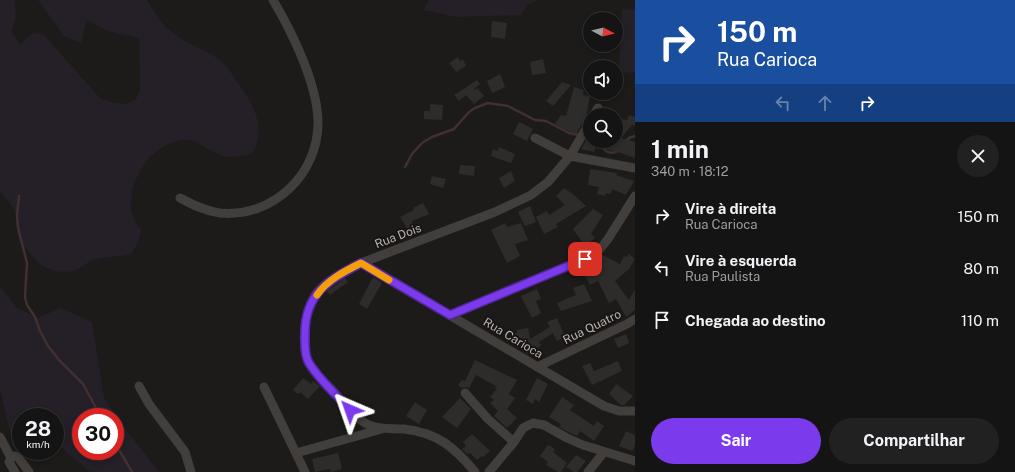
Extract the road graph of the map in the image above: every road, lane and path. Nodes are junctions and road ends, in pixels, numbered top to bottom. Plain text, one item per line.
1 (273, 0) edge
2 (583, 134) edge
3 (535, 138) dead end
4 (570, 156) junction
5 (635, 168) edge
6 (635, 196) edge
7 (180, 198) dead end
8 (361, 263) junction
9 (450, 315) junction
10 (635, 318) edge
11 (537, 367) junction
12 (139, 386) dead end
13 (264, 386) dead end
14 (464, 392) dead end
15 (635, 411) edge
16 (385, 428) junction
17 (0, 437) edge
18 (514, 442) junction
19 (604, 452) junction
20 (296, 453) junction
21 (11, 458) junction
22 (635, 461) edge
23 (15, 472) edge
24 (29, 472) edge
25 (191, 472) edge
26 (305, 472) edge
27 (475, 472) edge
28 (488, 472) edge
29 (588, 472) edge

1 - 7 street
2 - 4 street, Rua Dois
3 - 4 street
4 - 5 street
4 - 8 street, Rua Dois
6 - 9 street
8 - 9 street, Rua Carioca
8 - 16 street, Rua Dois
9 - 11 street, Rua Carioca
10 - 11 street, Rua Quatro
11 - 15 street, Rua Carioca
12 - 25 street
13 - 20 street
14 - 18 street
16 - 20 street
16 - 27 street, Rua Dois
17 - 21 street
18 - 19 street
18 - 28 street
19 - 22 street
19 - 29 street
20 - 26 street
21 - 23 street
21 - 24 street

